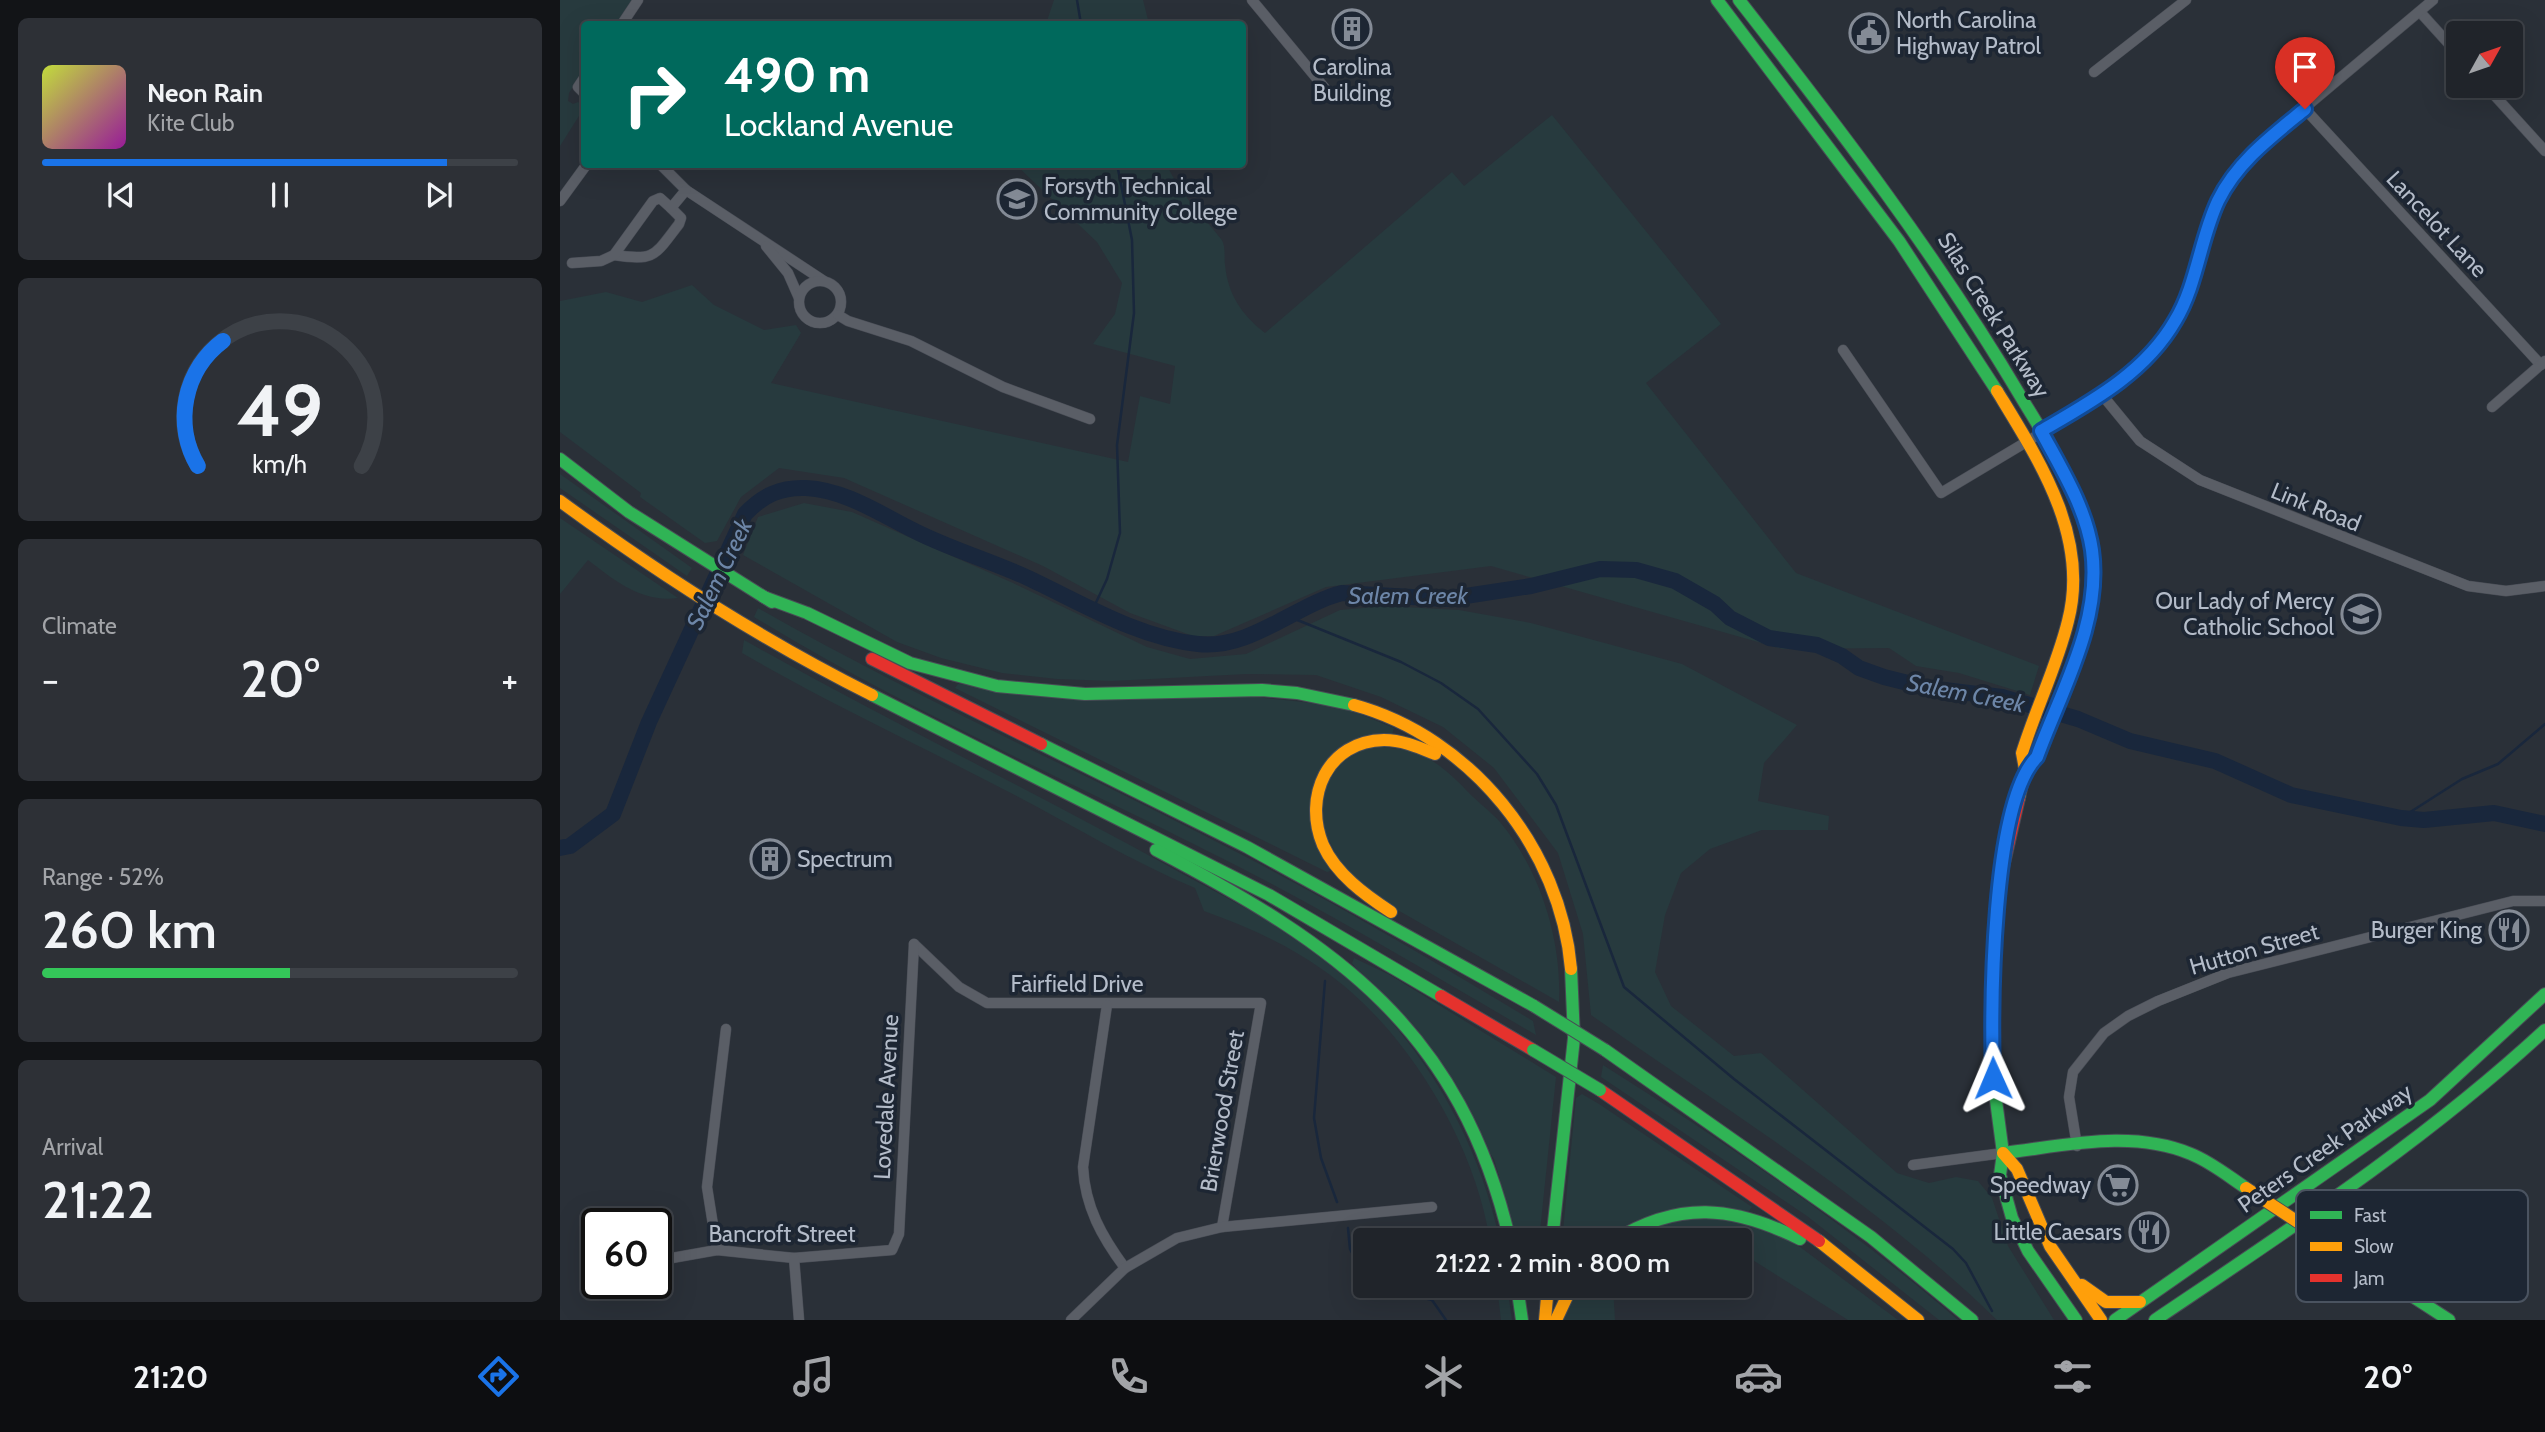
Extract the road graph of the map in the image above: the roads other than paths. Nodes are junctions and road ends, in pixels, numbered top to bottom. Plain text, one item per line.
1 (638, 0) edge
2 (1252, 0) edge
3 (1717, 0) edge
4 (1739, 0) edge
5 (2186, 0) edge
6 (2433, 0) edge
7 (2420, 12) junction
8 (624, 21) edge
9 (2446, 41) edge
10 (2094, 72) dead end
11 (1328, 92) dead end
12 (2497, 98) edge
13 (2305, 109) junction
14 (2545, 151) edge
15 (584, 168) edge
16 (664, 168) edge
17 (687, 190) junction
18 (560, 201) edge
19 (671, 208) junction
20 (763, 243) junction
21 (614, 255) junction
22 (572, 263) dead end
23 (824, 281) junction
24 (799, 298) junction
25 (838, 315) junction
26 (1843, 349) dead end
27 (2543, 363) edge
28 (2103, 396) junction
29 (2492, 407) dead end
30 (1090, 419) dead end
31 (2041, 431) junction
32 (2026, 440) junction
33 (560, 459) edge
34 (560, 501) edge
35 (2545, 586) edge
36 (764, 597) junction
37 (2025, 769) junction
38 (1118, 818) junction
39 (2545, 901) edge
40 (914, 944) joint
41 (1491, 981) junction
42 (2545, 994) edge
43 (1261, 1003) joint
44 (1107, 1005) junction
45 (726, 1029) dead end
46 (2545, 1030) edge
47 (2077, 1146) junction
48 (2003, 1153) junction
49 (1913, 1164) dead end
50 (2301, 1190) edge
51 (2344, 1190) edge
52 (2296, 1194) edge
53 (1432, 1207) dead end
54 (2296, 1221) edge
55 (2296, 1223) edge
56 (1222, 1227) junction
57 (1507, 1228) edge
58 (1544, 1228) edge
59 (1553, 1228) edge
60 (1637, 1228) edge
61 (717, 1250) junction
62 (892, 1250) joint
63 (672, 1258) dead end
64 (794, 1258) junction
65 (1125, 1268) junction
66 (2070, 1276) junction
67 (1890, 1296) junction
68 (1519, 1298) edge
69 (1537, 1298) edge
70 (1547, 1298) edge
71 (1567, 1298) edge
72 (2143, 1301) junction
73 (2421, 1302) edge
74 (799, 1320) edge
75 (1071, 1320) edge
76 (1522, 1320) edge
77 (1536, 1320) edge
78 (1545, 1320) edge
79 (1556, 1320) edge
80 (1919, 1320) edge
81 (1972, 1320) edge
82 (2076, 1320) edge
83 (2101, 1320) edge
84 (2115, 1320) edge
85 (2155, 1320) edge
86 (2449, 1320) edge

1 - 8 street
2 - 11 street
3 - 32 main road, Silas Creek Parkway
4 - 31 main road, Silas Creek Parkway
5 - 10 street
6 - 7 street
7 - 9 street
7 - 13 street
12 - 14 street
13 - 27 street, Lancelot Lane
13 - 28 street
15 - 18 street
16 - 17 street
17 - 19 street
17 - 20 street
19 - 21 street
19 - 21 street
20 - 23 street
20 - 24 street
21 - 22 street
23 - 24 street
23 - 25 street
24 - 25 street
25 - 30 street
26 - 32 street
27 - 29 street
28 - 31 street
28 - 35 street, Link Road
31 - 32 street
31 - 37 main road, Silas Creek Parkway
32 - 37 main road, Silas Creek Parkway
33 - 36 main road
34 - 38 main road
36 - 41 main road
36 - 59 main road
37 - 48 main road, Silas Creek Parkway
38 - 57 main road
38 - 67 main road, bridge
39 - 47 street, Hutton Street
40 - 44 street, Fairfield Drive
40 - 62 street, Lovedale Avenue
41 - 58 main road
41 - 81 main road, bridge
42 - 50 main road, Peters Creek Parkway
43 - 44 street, Fairfield Drive
43 - 56 street, Brierwood Street
44 - 65 street
45 - 61 street
46 - 51 main road, Peters Creek Parkway
47 - 48 main road
47 - 54 main road, bridge
48 - 49 street
48 - 66 main road, Silas Creek Parkway
48 - 82 main road, Silas Creek Parkway
52 - 72 main road, Peters Creek Parkway
53 - 56 street
55 - 85 main road, Peters Creek Parkway
56 - 65 street
60 - 67 main road
61 - 63 street, Bancroft Street
61 - 64 street, Bancroft Street
62 - 64 street, Bancroft Street
64 - 74 street
65 - 75 street
66 - 72 main road
66 - 83 main road, Silas Creek Parkway
67 - 80 main road
68 - 76 main road
69 - 77 main road
70 - 78 main road
71 - 79 main road
72 - 84 main road, Peters Creek Parkway
73 - 86 main road, bridge

